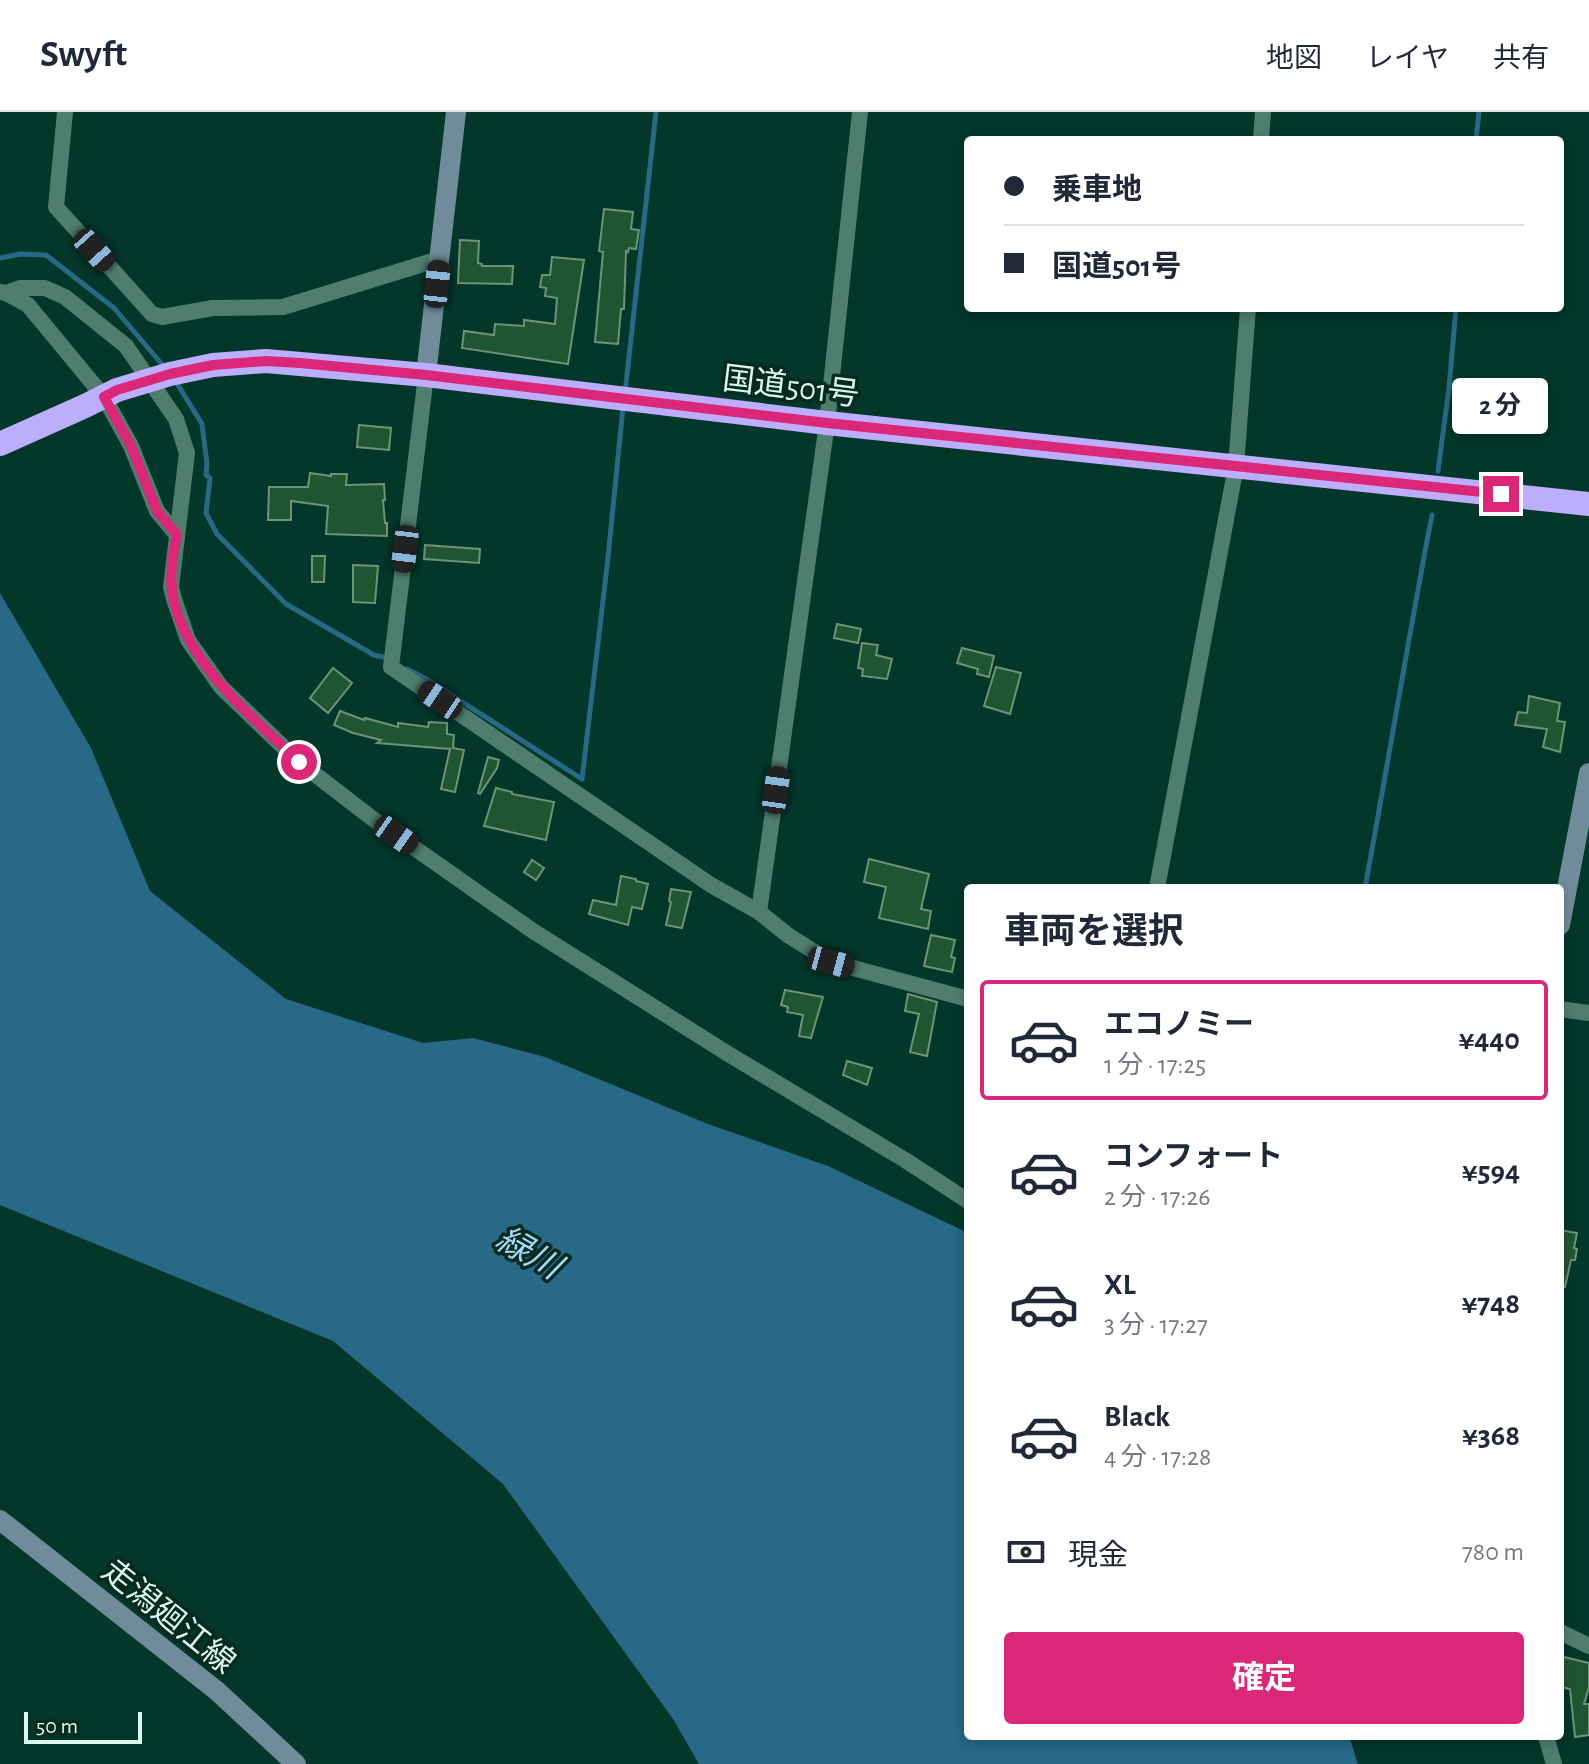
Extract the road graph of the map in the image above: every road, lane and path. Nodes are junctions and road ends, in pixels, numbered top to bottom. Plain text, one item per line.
1 (65, 112) edge
2 (456, 112) edge
3 (860, 112) edge
4 (1263, 112) edge
5 (1261, 136) edge
6 (439, 259) junction
7 (3, 293) edge
8 (1248, 312) edge
9 (426, 375) junction
10 (102, 398) junction
11 (827, 423) junction
12 (0, 444) edge
13 (1236, 466) junction
14 (1589, 504) edge
15 (177, 535) junction
16 (1589, 773) edge
17 (1158, 884) edge
18 (1564, 904) edge
19 (759, 912) junction
20 (964, 998) edge
21 (1564, 1010) edge
22 (1589, 1013) edge
23 (964, 1198) edge
24 (0, 1520) edge
25 (1564, 1634) edge
26 (1589, 1646) edge
27 (1547, 1740) edge
28 (296, 1764) edge
29 (1554, 1764) edge

1 - 6 street
2 - 6 street
3 - 11 street
4 - 5 street
6 - 9 street
7 - 10 street
7 - 15 street
8 - 13 street
9 - 10 highway, 国道501号
9 - 11 highway, 国道501号
9 - 19 street
10 - 12 highway, 国道501号
10 - 15 street
11 - 13 highway, 国道501号
11 - 19 street
13 - 14 highway, 国道501号
13 - 17 street
15 - 23 street
16 - 18 street
19 - 20 street
21 - 22 street
24 - 28 street, 走潟廻江線
25 - 26 street
27 - 29 street

